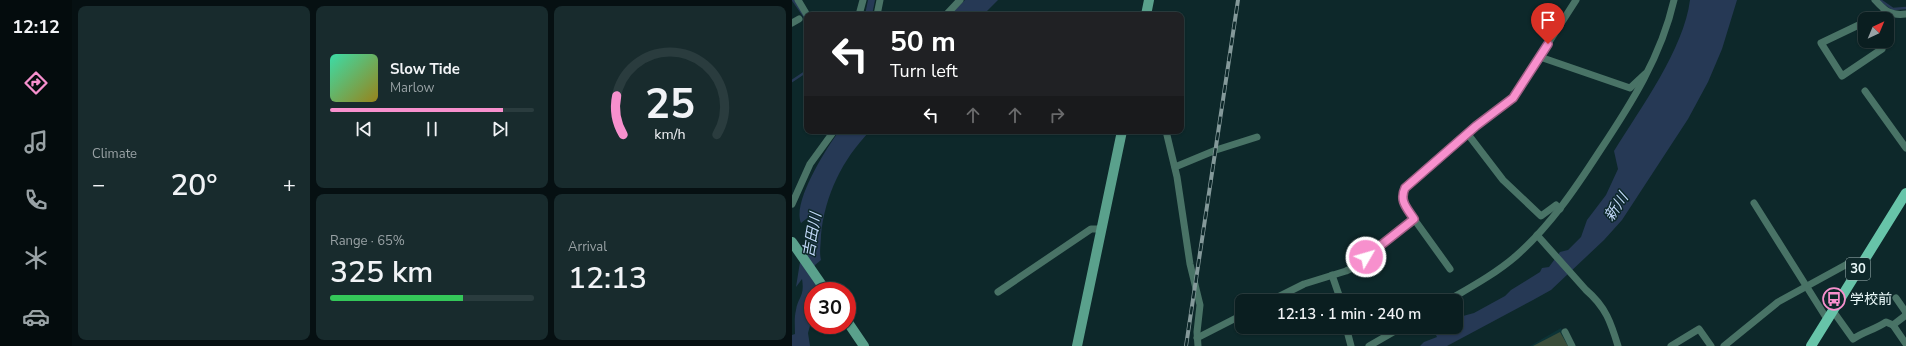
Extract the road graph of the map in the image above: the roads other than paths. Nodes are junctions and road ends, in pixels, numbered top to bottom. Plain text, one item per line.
1 (798, 0) edge
2 (863, 0) edge
3 (880, 0) edge
4 (960, 0) edge
5 (1576, 0) edge
6 (1674, 0) edge
7 (1875, 0) edge
8 (805, 12) edge
9 (860, 12) edge
10 (878, 12) edge
11 (949, 12) edge
12 (1886, 12) edge
13 (1894, 14) edge
14 (1906, 14) edge
15 (799, 18) dead end
16 (792, 23) edge
17 (1858, 25) edge
18 (1881, 48) edge
19 (1540, 57) junction
20 (1648, 71) junction
21 (1865, 91) dead end
22 (1467, 133) junction
23 (832, 134) edge
24 (1121, 134) edge
25 (1167, 134) edge
26 (1257, 137) dead end
27 (1906, 148) edge
28 (1174, 167) junction
29 (1906, 193) edge
30 (792, 204) edge
31 (1754, 204) dead end
32 (1560, 209) junction
33 (1414, 219) junction
34 (1101, 229) junction
35 (1538, 235) junction
36 (792, 242) edge
37 (1862, 264) junction
38 (1450, 269) dead end
39 (1332, 274) junction
40 (820, 282) edge
41 (1806, 286) junction
42 (998, 292) dead end
43 (1284, 294) edge
44 (1339, 294) edge
45 (1459, 294) edge
46 (1896, 298) dead end
47 (1830, 315) junction
48 (1906, 315) edge
49 (1235, 319) edge
50 (1893, 325) junction
51 (1565, 332) dead end
52 (856, 334) edge
53 (1348, 334) edge
54 (1390, 334) edge
55 (1198, 338) junction
56 (1906, 344) edge
57 (864, 346) edge
58 (1077, 346) edge
59 (1198, 346) edge
60 (1351, 346) edge
61 (1369, 346) edge
62 (1572, 346) edge
63 (1618, 346) edge
64 (1671, 346) edge
65 (1710, 346) edge
66 (1724, 346) edge
67 (1811, 346) edge

1 - 8 street
2 - 9 street
3 - 10 street
4 - 11 street
5 - 19 street
6 - 20 street
7 - 12 street
13 - 14 street
15 - 16 street
17 - 18 street
19 - 20 street
19 - 22 street
20 - 32 street
21 - 27 street
22 - 32 street
22 - 33 street
23 - 30 street
24 - 34 street
25 - 28 street
26 - 28 street
28 - 55 street
29 - 37 main road, 30
31 - 41 street
32 - 35 street
33 - 38 street
33 - 39 street
34 - 42 street
34 - 58 street
35 - 45 street
35 - 63 street
36 - 40 street
37 - 41 street
37 - 47 main road, 30
39 - 43 street
39 - 44 street
41 - 47 street
41 - 66 street
46 - 48 street
47 - 50 street
47 - 67 main road, 30
48 - 50 street
49 - 55 street
50 - 56 street
51 - 62 street
52 - 57 street
53 - 60 street
54 - 61 street
55 - 59 street
64 - 65 street

